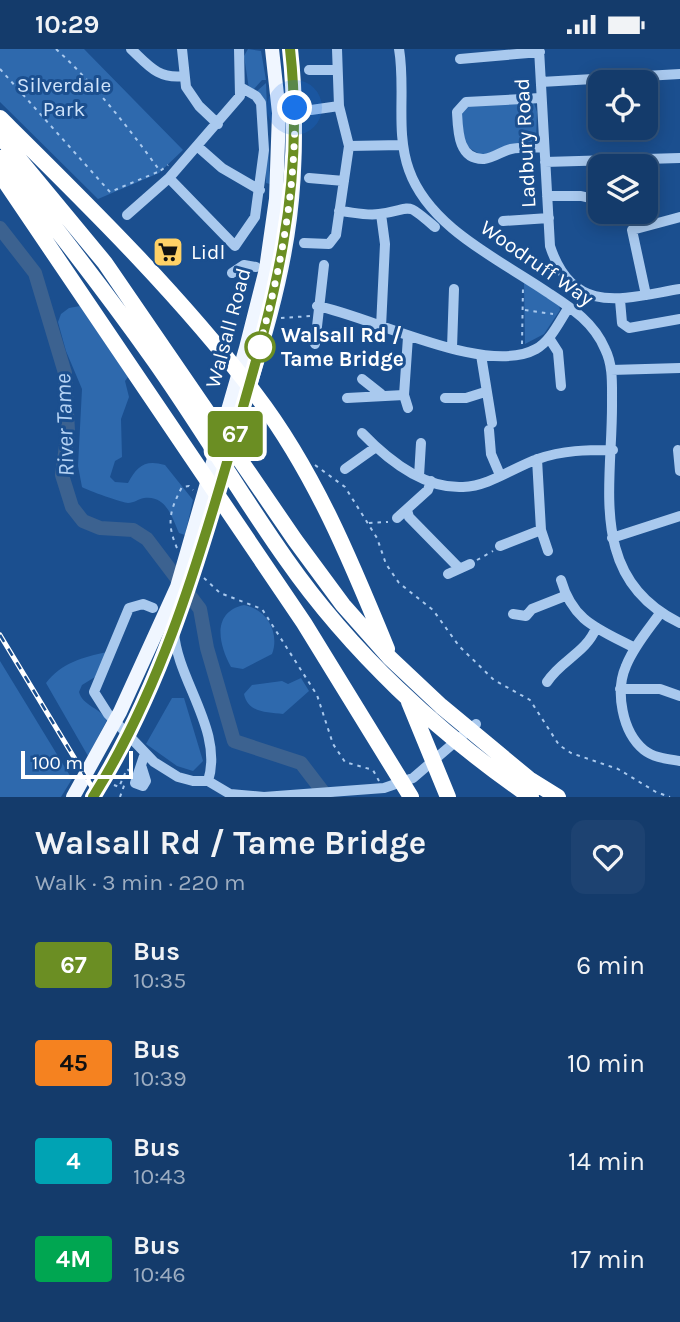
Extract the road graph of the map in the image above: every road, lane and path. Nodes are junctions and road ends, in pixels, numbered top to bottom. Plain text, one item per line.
1 (56, 49) edge
2 (131, 49) edge
3 (183, 49) edge
4 (239, 49) edge
5 (272, 49) edge
6 (290, 49) edge
7 (337, 49) edge
8 (400, 49) edge
9 (539, 51) edge
10 (460, 59) dead end
11 (0, 69) edge
12 (309, 71) dead end
13 (680, 74) edge
14 (336, 75) junction
15 (184, 76) junction
16 (541, 82) junction
17 (242, 88) junction
18 (541, 98) junction
19 (334, 108) junction
20 (311, 110) dead end
21 (0, 118) edge
22 (218, 124) junction
23 (0, 136) edge
24 (402, 145) junction
25 (197, 146) junction
26 (349, 146) junction
27 (544, 147) junction
28 (680, 158) edge
29 (0, 159) edge
30 (545, 162) junction
31 (167, 173) junction
32 (0, 174) edge
33 (309, 178) dead end
34 (344, 181) junction
35 (0, 189) edge
36 (260, 190) junction
37 (547, 196) junction
38 (588, 198) edge
39 (339, 211) junction
40 (381, 214) junction
41 (127, 215) dead end
42 (680, 217) edge
43 (548, 218) junction
44 (503, 221) dead end
45 (435, 227) dead end
46 (304, 243) dead end
47 (324, 265) dead end
48 (267, 269) junction
49 (232, 272) dead end
50 (522, 275) junction
51 (69, 280) junction
52 (454, 289) dead end
53 (680, 289) edge
54 (646, 295) junction
55 (620, 300) junction
56 (442, 301) dead end
57 (454, 301) junction
58 (569, 307) junction
59 (524, 310) junction
60 (317, 311) junction
61 (273, 318) dead end
62 (561, 319) junction
63 (680, 319) edge
64 (381, 327) junction
65 (408, 337) junction
66 (549, 338) junction
67 (315, 344) dead end
68 (452, 348) junction
69 (521, 353) junction
70 (481, 355) junction
71 (160, 356) junction
72 (680, 368) edge
73 (611, 370) junction
74 (362, 379) dead end
75 (561, 386) dead end
76 (381, 394) junction
77 (479, 394) junction
78 (404, 395) junction
79 (347, 398) dead end
80 (445, 398) dead end
81 (408, 408) dead end
82 (362, 433) dead end
83 (421, 443) dead end
84 (376, 447) junction
85 (612, 450) junction
86 (678, 450) edge
87 (537, 459) junction
88 (314, 465) dead end
89 (680, 466) edge
90 (345, 469) dead end
91 (680, 471) edge
92 (500, 475) junction
93 (419, 476) junction
94 (430, 481) junction
95 (197, 493) dead end
96 (407, 510) junction
97 (680, 516) edge
98 (397, 518) joint
99 (368, 523) junction
100 (541, 530) junction
101 (612, 538) junction
102 (500, 546) joint
103 (183, 551) junction
104 (548, 551) dead end
105 (465, 566) junction
106 (201, 571) junction
107 (447, 573) dead end
108 (561, 580) dead end
109 (179, 594) junction
110 (565, 596) junction
111 (153, 607) junction
112 (661, 611) junction
113 (513, 614) dead end
114 (680, 622) edge
115 (596, 628) junction
116 (174, 629) junction
117 (150, 646) junction
118 (635, 648) junction
119 (545, 661) dead end
120 (158, 667) junction
121 (555, 669) junction
122 (183, 670) junction
123 (547, 682) dead end
124 (620, 689) junction
125 (680, 696) edge
126 (476, 724) dead end
127 (145, 753) junction
128 (680, 761) edge
129 (141, 765) dead end
130 (208, 781) junction
131 (108, 782) junction
132 (384, 788) junction
133 (121, 791) junction
134 (74, 795) edge
135 (252, 796) edge
136 (93, 797) edge
137 (120, 797) edge
138 (411, 797) edge
139 (448, 797) edge
140 (531, 797) edge
141 (558, 797) edge
142 (670, 797) edge

1 - 31 path
2 - 15 street
3 - 15 street
4 - 17 street
5 - 48 main road, Walsall Road
6 - 48 main road, Walsall Road
7 - 14 street
8 - 24 street, Woodruff Way
9 - 10 street
9 - 16 street, Ladbury Road
11 - 31 path
12 - 14 street
13 - 16 street
14 - 19 street
15 - 22 street
16 - 18 street, Ladbury Road
17 - 22 street
17 - 36 street
18 - 27 street, Ladbury Road
18 - 27 street
19 - 20 street
19 - 26 street
21 - 139 highway
22 - 25 street
23 - 71 highway
24 - 26 street
24 - 50 street, Woodruff Way
25 - 31 street
25 - 36 street
26 - 34 street
27 - 30 street, Ladbury Road
28 - 30 street
29 - 71 highway
30 - 37 street, Ladbury Road
31 - 36 street
31 - 41 street
32 - 51 highway
33 - 34 street
34 - 39 street
35 - 51 highway
37 - 38 street
37 - 43 street, Ladbury Road
39 - 40 street
39 - 46 street
40 - 45 street
40 - 64 street
42 - 54 street
43 - 44 street
43 - 55 street, Ladbury Road
47 - 60 street
48 - 49 street
48 - 103 main road, Walsall Road
48 - 106 main road, Walsall Road
50 - 58 street, Woodruff Way
50 - 59 path
51 - 138 highway
52 - 57 street
53 - 54 street, Ladbury Road
54 - 55 street, Ladbury Road
55 - 63 street
56 - 57 street
57 - 68 street
58 - 62 street
58 - 73 street, Woodruff Way
59 - 62 path
59 - 69 path
60 - 61 path
60 - 64 street
60 - 67 street
62 - 66 street
64 - 65 street
65 - 68 street
65 - 78 street
66 - 69 street
66 - 75 street
68 - 70 street
69 - 70 street
70 - 77 street
71 - 140 highway
71 - 141 highway
72 - 73 street
73 - 85 street, Woodruff Way
74 - 76 street
76 - 78 street
76 - 79 street
77 - 80 street
77 - 92 street
78 - 81 street
82 - 84 street
83 - 93 street
84 - 90 street
84 - 93 street
85 - 87 street
85 - 101 street, Woodruff Way
86 - 89 street
87 - 92 street
87 - 100 street
88 - 99 path
89 - 91 street
92 - 94 street
93 - 94 street
94 - 96 street
95 - 103 path
96 - 98 street
96 - 105 street
97 - 101 street
98 - 99 path
99 - 142 path
100 - 102 street
100 - 104 street
101 - 112 street, Woodruff Way
102 - 105 path
103 - 109 main road, Walsall Road
105 - 107 street
106 - 109 main road, Walsall Road
106 - 132 path
108 - 110 street
109 - 111 street
109 - 116 main road, Walsall Road
109 - 117 main road, Walsall Road
110 - 113 street
110 - 115 street
111 - 117 street
111 - 127 street
112 - 114 street, Woodruff Way
112 - 118 street
115 - 118 street
115 - 121 street
116 - 120 main road, Walsall Road
116 - 122 street
117 - 134 main road, Walsall Road
118 - 124 street
119 - 121 street
120 - 122 street
120 - 131 main road, Walsall Road
121 - 123 street
122 - 130 street
124 - 125 street
124 - 128 street
126 - 132 street
127 - 129 street
127 - 130 street
130 - 135 street
131 - 133 path
131 - 133 path
131 - 136 main road, Walsall Road
132 - 135 street
133 - 137 path

